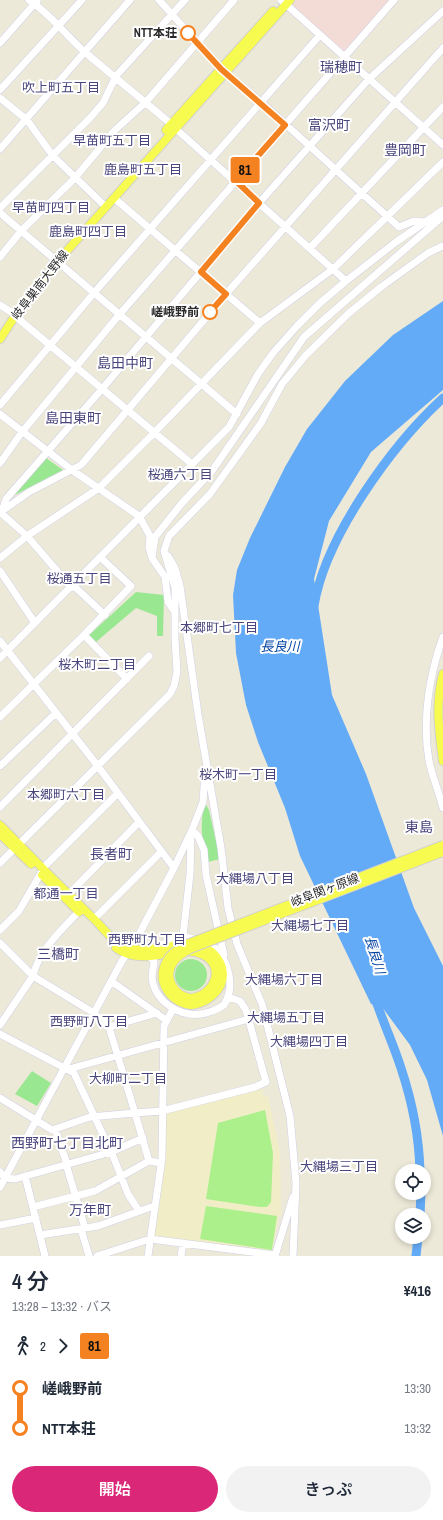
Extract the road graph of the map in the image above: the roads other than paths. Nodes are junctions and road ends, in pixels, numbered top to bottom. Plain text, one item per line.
1 (82, 0) edge
2 (130, 0) edge
3 (159, 0) edge
4 (185, 0) edge
5 (234, 0) edge
6 (394, 0) edge
7 (34, 1) edge
8 (284, 1) edge
9 (443, 11) edge
10 (171, 13) junction
11 (60, 25) junction
12 (320, 35) junction
13 (0, 43) edge
14 (197, 43) junction
15 (443, 48) edge
16 (84, 52) junction
17 (344, 57) junction
18 (223, 71) junction
19 (116, 76) junction
20 (369, 79) junction
21 (0, 90) edge
22 (0, 98) edge
23 (146, 102) junction
24 (261, 102) junction
25 (395, 103) junction
26 (443, 107) edge
27 (26, 120) junction
28 (285, 125) junction
29 (173, 126) junction
30 (424, 128) junction
31 (443, 145) edge
32 (310, 146) junction
33 (0, 149) edge
34 (53, 156) junction
35 (211, 160) junction
36 (443, 162) edge
37 (334, 170) junction
38 (74, 179) junction
39 (236, 181) junction
40 (361, 193) junction
41 (114, 198) junction
42 (259, 203) junction
43 (104, 205) junction
44 (0, 208) edge
45 (443, 210) edge
46 (0, 213) edge
47 (387, 216) junction
48 (443, 216) edge
49 (425, 222) junction
50 (286, 226) junction
51 (150, 230) junction
52 (21, 231) junction
53 (443, 246) edge
54 (310, 248) junction
55 (176, 251) junction
56 (0, 257) edge
57 (55, 260) junction
58 (334, 269) junction
59 (201, 272) junction
60 (346, 281) junction
61 (93, 294) junction
62 (226, 294) junction
63 (0, 305) edge
64 (13, 314) junction
65 (119, 316) junction
66 (260, 323) junction
67 (0, 329) edge
68 (146, 338) junction
69 (0, 339) edge
70 (51, 346) junction
71 (172, 358) junction
72 (76, 367) junction
73 (201, 384) junction
74 (102, 389) junction
75 (0, 406) edge
76 (128, 410) junction
77 (0, 414) edge
78 (237, 414) junction
79 (22, 432) junction
80 (154, 433) junction
81 (48, 451) junction
82 (0, 463) edge
83 (192, 464) junction
84 (72, 470) junction
85 (99, 488) junction
86 (1, 512) edge
87 (139, 516) junction
88 (27, 536) junction
89 (164, 550) junction
90 (100, 557) junction
91 (0, 558) edge
92 (152, 558) junction
93 (0, 571) edge
94 (71, 587) junction
95 (175, 613) junction
96 (105, 615) junction
97 (34, 623) junction
98 (84, 635) junction
99 (443, 637) edge
100 (0, 641) edge
101 (8, 650) junction
102 (149, 656) dead end
103 (0, 658) edge
104 (443, 674) edge
105 (127, 679) junction
106 (34, 684) junction
107 (56, 713) junction
108 (0, 716) edge
109 (72, 733) junction
110 (443, 761) edge
111 (97, 765) junction
112 (0, 766) edge
113 (207, 768) junction
114 (118, 793) junction
115 (0, 807) edge
116 (443, 808) edge
117 (139, 822) junction
118 (0, 825) edge
119 (192, 830) junction
120 (0, 834) edge
121 (443, 845) edge
122 (16, 846) junction
123 (161, 852) junction
124 (443, 852) edge
125 (0, 863) edge
126 (174, 868) junction
127 (42, 871) junction
128 (69, 894) junction
129 (81, 909) junction
130 (94, 919) junction
131 (0, 930) edge
132 (183, 936) junction
133 (0, 943) edge
134 (129, 951) junction
135 (151, 953) junction
136 (224, 957) junction
137 (33, 976) junction
138 (111, 981) junction
139 (228, 997) junction
140 (191, 1001) junction
141 (173, 1009) junction
142 (94, 1013) junction
143 (157, 1013) junction
144 (249, 1019) junction
145 (166, 1020) junction
146 (0, 1025) edge
147 (110, 1027) junction
148 (0, 1034) edge
149 (163, 1044) junction
150 (118, 1056) junction
151 (67, 1068) junction
152 (0, 1098) edge
153 (162, 1111) junction
154 (135, 1113) junction
155 (94, 1116) junction
156 (36, 1120) junction
157 (55, 1129) junction
158 (143, 1138) junction
159 (111, 1152) junction
160 (149, 1161) junction
161 (161, 1163) junction
162 (67, 1164) junction
163 (3, 1175) edge
164 (25, 1176) junction
165 (121, 1177) junction
166 (296, 1183) junction
167 (0, 1187) edge
168 (75, 1196) junction
169 (154, 1206) junction
170 (33, 1207) junction
171 (139, 1212) junction
172 (36, 1218) junction
173 (0, 1225) edge
174 (83, 1228) junction
175 (40, 1235) junction
176 (150, 1239) junction
177 (183, 1243) junction
178 (227, 1252) edge
179 (275, 1255) edge
180 (45, 1256) edge
181 (89, 1256) edge
182 (97, 1256) edge
183 (148, 1256) edge
184 (181, 1256) edge
185 (293, 1256) edge

1 - 11 street
2 - 16 street
3 - 10 street
4 - 10 street
5 - 14 street
6 - 17 street
7 - 11 street
7 - 13 street
8 - 12 street
8 - 18 main road, 岐阜巣南大野線
9 - 20 street
10 - 14 street
10 - 19 street
11 - 16 street
11 - 21 street
12 - 17 street
12 - 24 street
14 - 18 street
14 - 23 street
15 - 25 street
16 - 19 street
16 - 27 street
17 - 20 street
17 - 28 street
18 - 24 street
18 - 29 main road, 岐阜巣南大野線
19 - 23 street
19 - 34 street
20 - 25 street
20 - 32 street
22 - 27 street
23 - 29 street
23 - 38 street
24 - 28 street
24 - 35 street
25 - 30 street
25 - 37 street
26 - 30 street
27 - 33 street
27 - 34 street
28 - 32 street
28 - 39 street
29 - 35 street
29 - 41 main road, 岐阜巣南大野線
29 - 43 main road, 岐阜巣南大野線
30 - 31 street
30 - 40 street
32 - 37 street
32 - 42 street
34 - 38 street
34 - 44 street
35 - 39 street
35 - 51 street
36 - 47 street
37 - 40 street
37 - 50 street
38 - 43 street
38 - 52 street
39 - 42 street
39 - 55 street
40 - 47 street
40 - 54 street
41 - 43 main road, 岐阜巣南大野線
41 - 51 street
42 - 50 street
42 - 59 street
43 - 57 main road, 岐阜巣南大野線
45 - 49 street
46 - 52 street
47 - 49 street
47 - 58 street
48 - 92 street
49 - 60 street
50 - 54 street
50 - 62 street
51 - 55 street
51 - 61 street
52 - 56 street
52 - 57 street
53 - 89 street
54 - 58 street
55 - 59 street
55 - 65 street
57 - 61 street
57 - 64 main road, 岐阜巣南大野線
58 - 60 street
58 - 66 street
59 - 62 street
59 - 68 street
60 - 78 street
61 - 65 street
61 - 70 street
62 - 66 street
62 - 71 street
63 - 64 street
64 - 67 main road, 岐阜巣南大野線
64 - 69 main road, 岐阜巣南大野線
64 - 70 street
65 - 68 street
65 - 72 street
66 - 73 street
68 - 71 street
68 - 74 street
70 - 72 street
70 - 75 street
71 - 73 street
71 - 76 street
72 - 74 street
72 - 79 street
73 - 78 street
73 - 80 street
74 - 76 street
74 - 81 street
76 - 80 street
76 - 84 street
77 - 79 street
78 - 83 street
79 - 81 street
79 - 82 street
80 - 83 street
80 - 85 street
81 - 84 street
81 - 86 street
83 - 87 street
84 - 85 street
84 - 86 street
85 - 87 street
85 - 88 street
86 - 88 street
87 - 90 street
87 - 92 street
88 - 91 street
88 - 94 street
89 - 95 street
89 - 113 street
90 - 94 street
90 - 96 street
92 - 95 street
93 - 97 street
94 - 96 street
94 - 97 street
95 - 111 street
96 - 98 street
97 - 101 street
98 - 105 street
98 - 106 street
99 - 116 street
100 - 101 street
101 - 103 street
101 - 106 street
102 - 105 street
104 - 110 main road
105 - 109 street
106 - 107 street
106 - 108 street
107 - 109 street
107 - 112 street
109 - 111 street
109 - 115 street
111 - 114 street
111 - 122 street
113 - 119 street
113 - 166 street
114 - 117 street
114 - 127 street
117 - 123 street
117 - 128 street
118 - 122 main road
119 - 126 street
119 - 132 street
119 - 136 street
120 - 122 main road
121 - 140 main road, 岐阜関ヶ原線, bridge
122 - 125 street
122 - 127 main road
123 - 126 street
123 - 130 street
124 - 140 main road, 岐阜関ヶ原線, bridge
126 - 134 street
127 - 128 main road
127 - 129 main road
127 - 131 street
128 - 129 main road
129 - 130 main road
129 - 134 main road
129 - 137 street
130 - 134 main road
132 - 135 street
132 - 136 street
133 - 137 street
134 - 135 main road
134 - 138 street
135 - 140 main road
135 - 141 street
136 - 139 street
137 - 142 street
137 - 146 street
138 - 142 street
138 - 143 street
139 - 141 street
139 - 144 street
141 - 145 street
142 - 147 street
142 - 151 street
143 - 145 street
143 - 147 street
144 - 149 street
144 - 153 street
145 - 149 street
147 - 150 street
148 - 151 street
149 - 150 street
149 - 153 street
150 - 151 street
150 - 154 street
151 - 155 street
151 - 156 street
152 - 156 street
153 - 154 street
153 - 161 street
154 - 155 street
154 - 158 street
155 - 157 street
155 - 159 street
156 - 157 street
156 - 163 street
157 - 162 street
158 - 159 street
158 - 160 street
159 - 162 street
159 - 165 street
160 - 161 street
160 - 165 street
161 - 169 street
162 - 164 street
162 - 168 street
163 - 164 street
163 - 167 street
164 - 170 street
165 - 168 street
165 - 171 street
166 - 179 street
166 - 185 street
168 - 170 street
168 - 174 street
169 - 171 street
169 - 176 street
170 - 172 street
171 - 174 street
172 - 173 street
172 - 175 street
174 - 175 street
174 - 181 street
175 - 180 street
176 - 177 street
176 - 182 street
176 - 183 street
177 - 178 street
177 - 184 street
178 - 179 street

